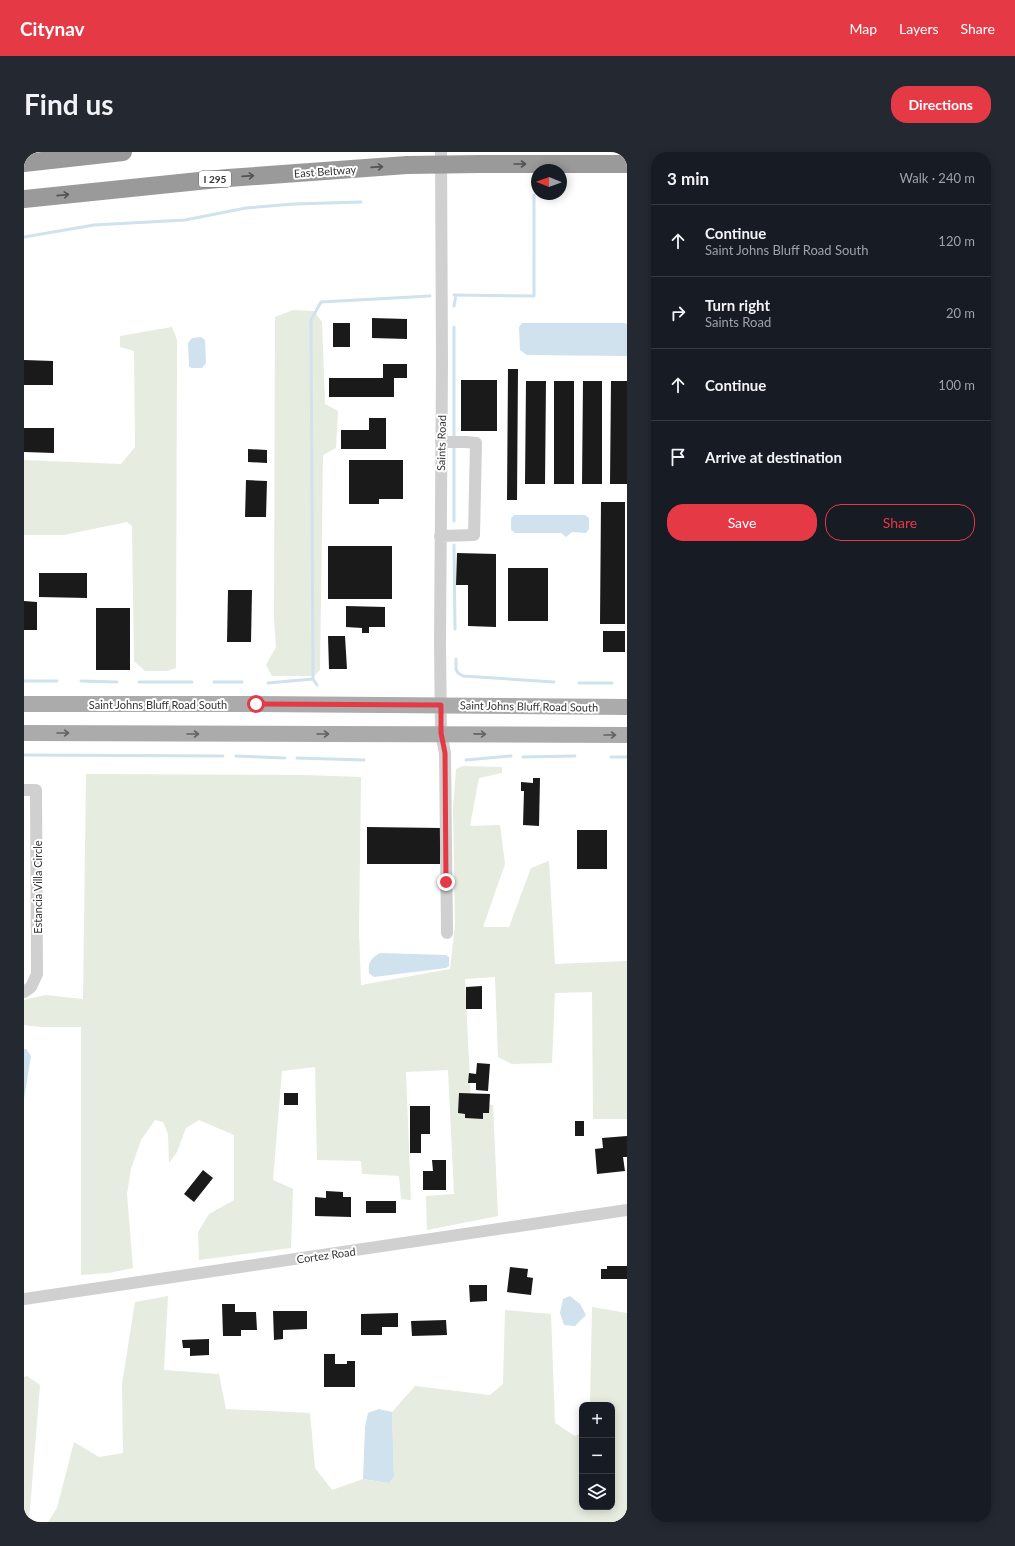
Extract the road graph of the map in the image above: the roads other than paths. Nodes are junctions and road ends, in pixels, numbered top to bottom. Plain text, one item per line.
1 (123, 152) edge
2 (441, 152) edge
3 (24, 163) edge
4 (627, 164) edge
5 (24, 199) edge
6 (441, 442) junction
7 (440, 536) junction
8 (24, 704) edge
9 (441, 705) junction
10 (627, 707) edge
11 (24, 733) edge
12 (441, 733) junction
13 (627, 735) edge
14 (24, 790) edge
15 (447, 933) dead end
16 (24, 992) edge
17 (627, 1210) edge
18 (24, 1299) edge

1 - 3 highway
2 - 6 street, Saints Road
5 -> 4 highway, East Beltway / I 295, bridge
6 - 7 street, Saints Road
6 - 7 street
7 - 9 street, Saints Road
8 - 9 main road, Saint Johns Bluff Road South
9 - 10 main road, Saint Johns Bluff Road South
9 - 12 street, Saints Road
11 -> 12 main road
12 -> 13 main road
12 - 15 street, Saints Road
14 - 16 street, Estancia Villa Circle
17 - 18 street, Cortez Road

